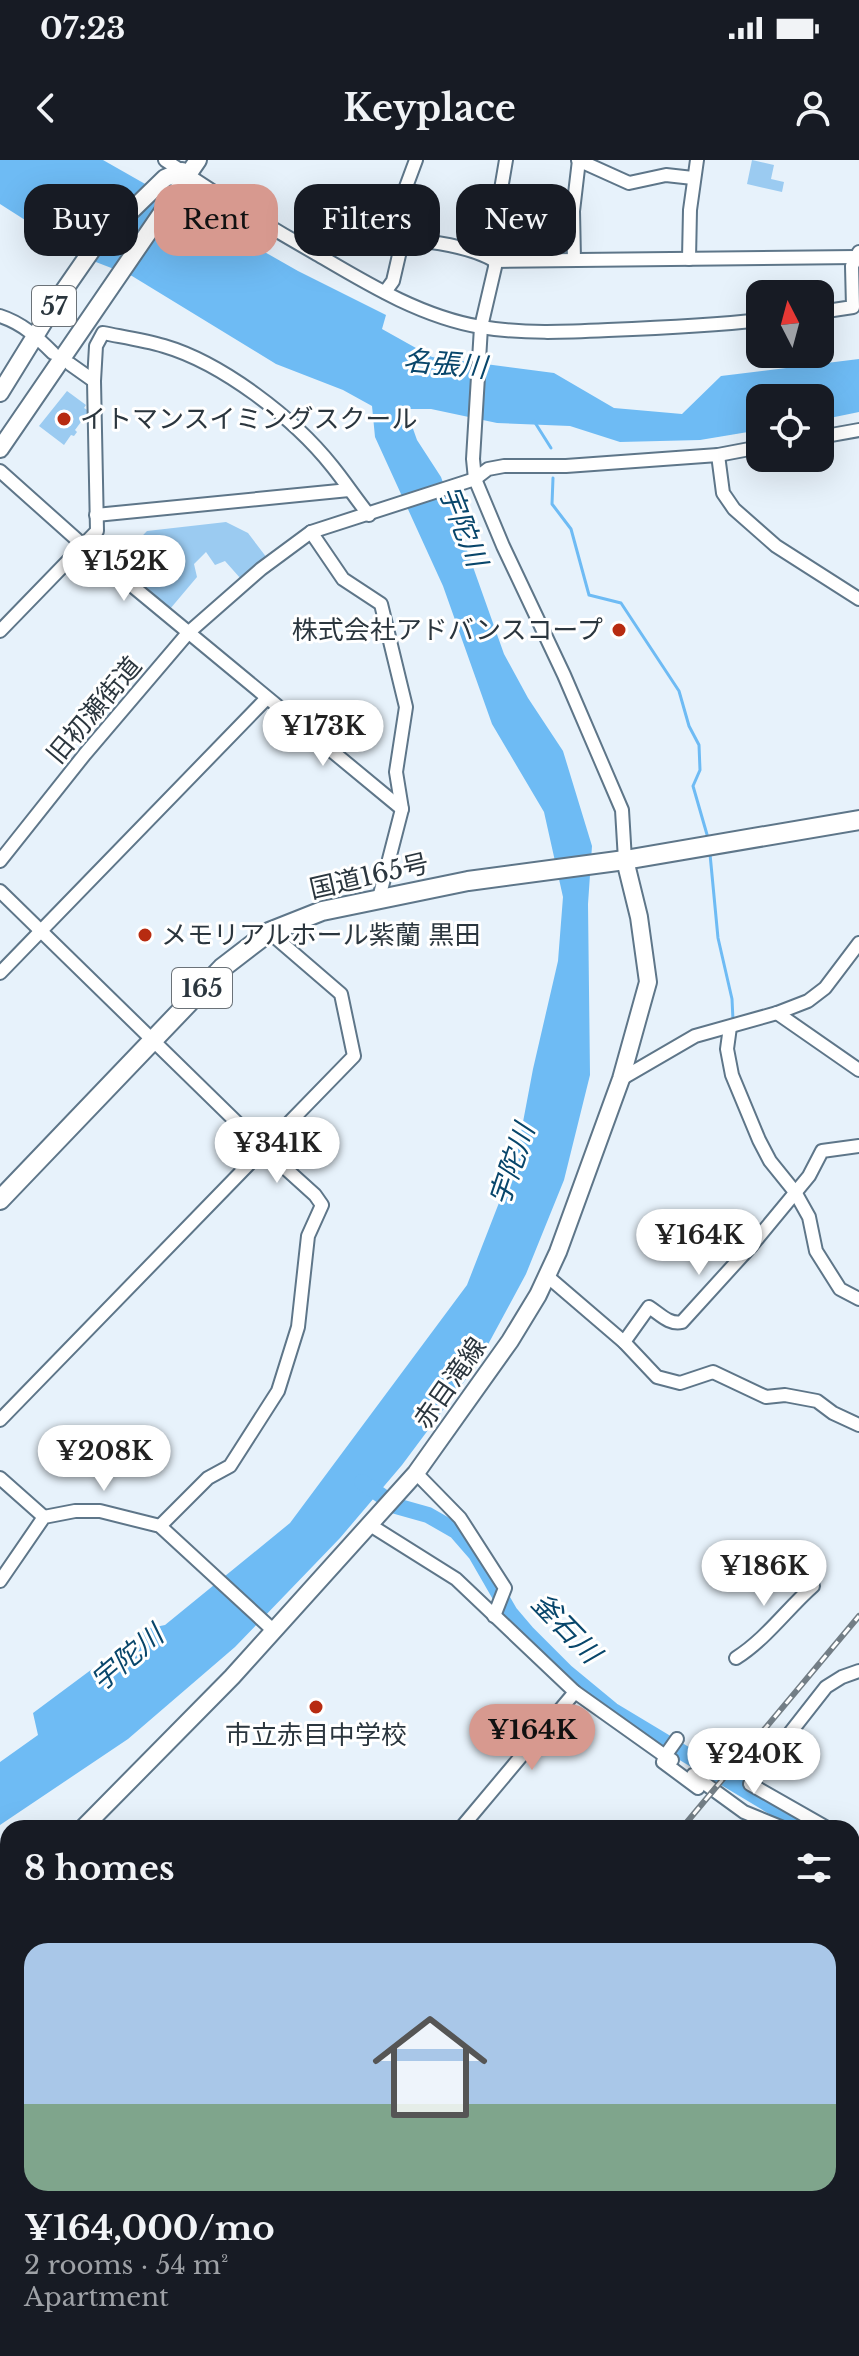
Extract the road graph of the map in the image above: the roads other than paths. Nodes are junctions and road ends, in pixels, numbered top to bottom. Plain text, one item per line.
1 (165, 160) edge
2 (198, 160) edge
3 (416, 160) edge
4 (506, 160) edge
5 (578, 160) edge
6 (697, 160) edge
7 (186, 175) junction
8 (693, 178) junction
9 (407, 184) edge
10 (440, 244) edge
11 (857, 255) edge
12 (399, 256) edge
13 (689, 259) junction
14 (574, 260) junction
15 (495, 261) junction
16 (385, 292) junction
17 (856, 306) edge
18 (834, 310) edge
19 (0, 316) edge
20 (746, 322) edge
21 (480, 331) junction
22 (36, 336) junction
23 (53, 353) dead end
24 (70, 364) dead end
25 (94, 381) junction
26 (0, 393) edge
27 (859, 430) edge
28 (834, 434) edge
29 (0, 449) edge
30 (746, 450) edge
31 (718, 455) junction
32 (0, 471) edge
33 (470, 480) junction
34 (349, 490) junction
35 (371, 514) junction
36 (96, 515) junction
37 (311, 532) junction
38 (84, 546) junction
39 (859, 599) edge
40 (0, 631) edge
41 (188, 633) junction
42 (266, 699) junction
43 (402, 809) junction
44 (859, 820) edge
45 (0, 861) edge
46 (618, 861) junction
47 (0, 891) edge
48 (379, 898) junction
49 (41, 932) junction
50 (269, 932) junction
51 (859, 943) edge
52 (0, 973) edge
53 (777, 1013) junction
54 (730, 1027) junction
55 (152, 1040) junction
56 (859, 1070) edge
57 (621, 1079) junction
58 (859, 1146) edge
59 (263, 1148) junction
60 (795, 1192) junction
61 (0, 1200) edge
62 (547, 1276) junction
63 (859, 1299) edge
64 (624, 1342) junction
65 (0, 1420) edge
66 (859, 1425) edge
67 (416, 1473) junction
68 (0, 1478) edge
69 (44, 1517) junction
70 (370, 1525) junction
71 (160, 1526) junction
72 (0, 1581) edge
73 (813, 1586) dead end
74 (496, 1611) junction
75 (272, 1629) junction
76 (736, 1658) dead end
77 (859, 1671) edge
78 (575, 1692) junction
79 (672, 1747) junction
80 (698, 1788) dead end
81 (91, 1820) edge
82 (468, 1820) edge
83 (765, 1820) edge
84 (813, 1820) edge

1 - 7 street
2 - 7 main road, 57
3 - 9 street
4 - 15 street
5 - 8 street
5 - 14 street
6 - 8 street
7 - 16 street
7 - 22 main road, 57
7 - 29 main road, 57
8 - 13 street
10 - 15 street
11 - 13 street
11 - 17 street
12 - 16 street
13 - 14 street
14 - 15 street
15 - 21 street
16 - 21 street
17 - 18 street
19 - 22 street
20 - 21 street
21 - 33 street
22 - 23 street
22 - 26 main road, 57
24 - 25 street
25 - 34 street
25 - 36 street
27 - 28 street
30 - 31 street, 旧初瀬街道
31 - 33 street, 旧初瀬街道
31 - 39 street
32 - 38 street
33 - 35 street, 旧初瀬街道
33 - 46 street
34 - 35 street
34 - 36 street
35 - 37 street, 旧初瀬街道
36 - 38 street
37 - 41 street, 旧初瀬街道
37 - 43 street
38 - 40 street
38 - 41 street
41 - 42 street
41 - 45 street, 旧初瀬街道
42 - 43 street
42 - 49 street
43 - 48 street
44 - 46 highway, 国道165号 / 165
46 - 48 highway, 国道165号 / 165
46 - 57 main road, 赤目滝線
47 - 49 street
48 - 50 highway, 国道165号 / 165
49 - 52 street
49 - 55 street
50 - 55 highway, 国道165号 / 165
50 - 59 street
51 - 53 street
53 - 54 street
53 - 56 street
54 - 57 street
54 - 60 street
55 - 59 street
55 - 61 highway, 国道165号 / 165
57 - 62 main road, 赤目滝線
58 - 60 street
59 - 65 street
59 - 71 street
60 - 63 street
60 - 64 street
62 - 64 street
62 - 67 main road, 赤目滝線
64 - 66 street
67 - 70 main road, 赤目滝線
67 - 74 street
68 - 69 street
69 - 71 street
69 - 72 street
70 - 74 street
70 - 75 main road, 赤目滝線
71 - 75 street
73 - 76 street
74 - 78 street
75 - 81 main road, 赤目滝線
77 - 84 street
78 - 79 street
78 - 82 street
79 - 80 street
79 - 83 street

